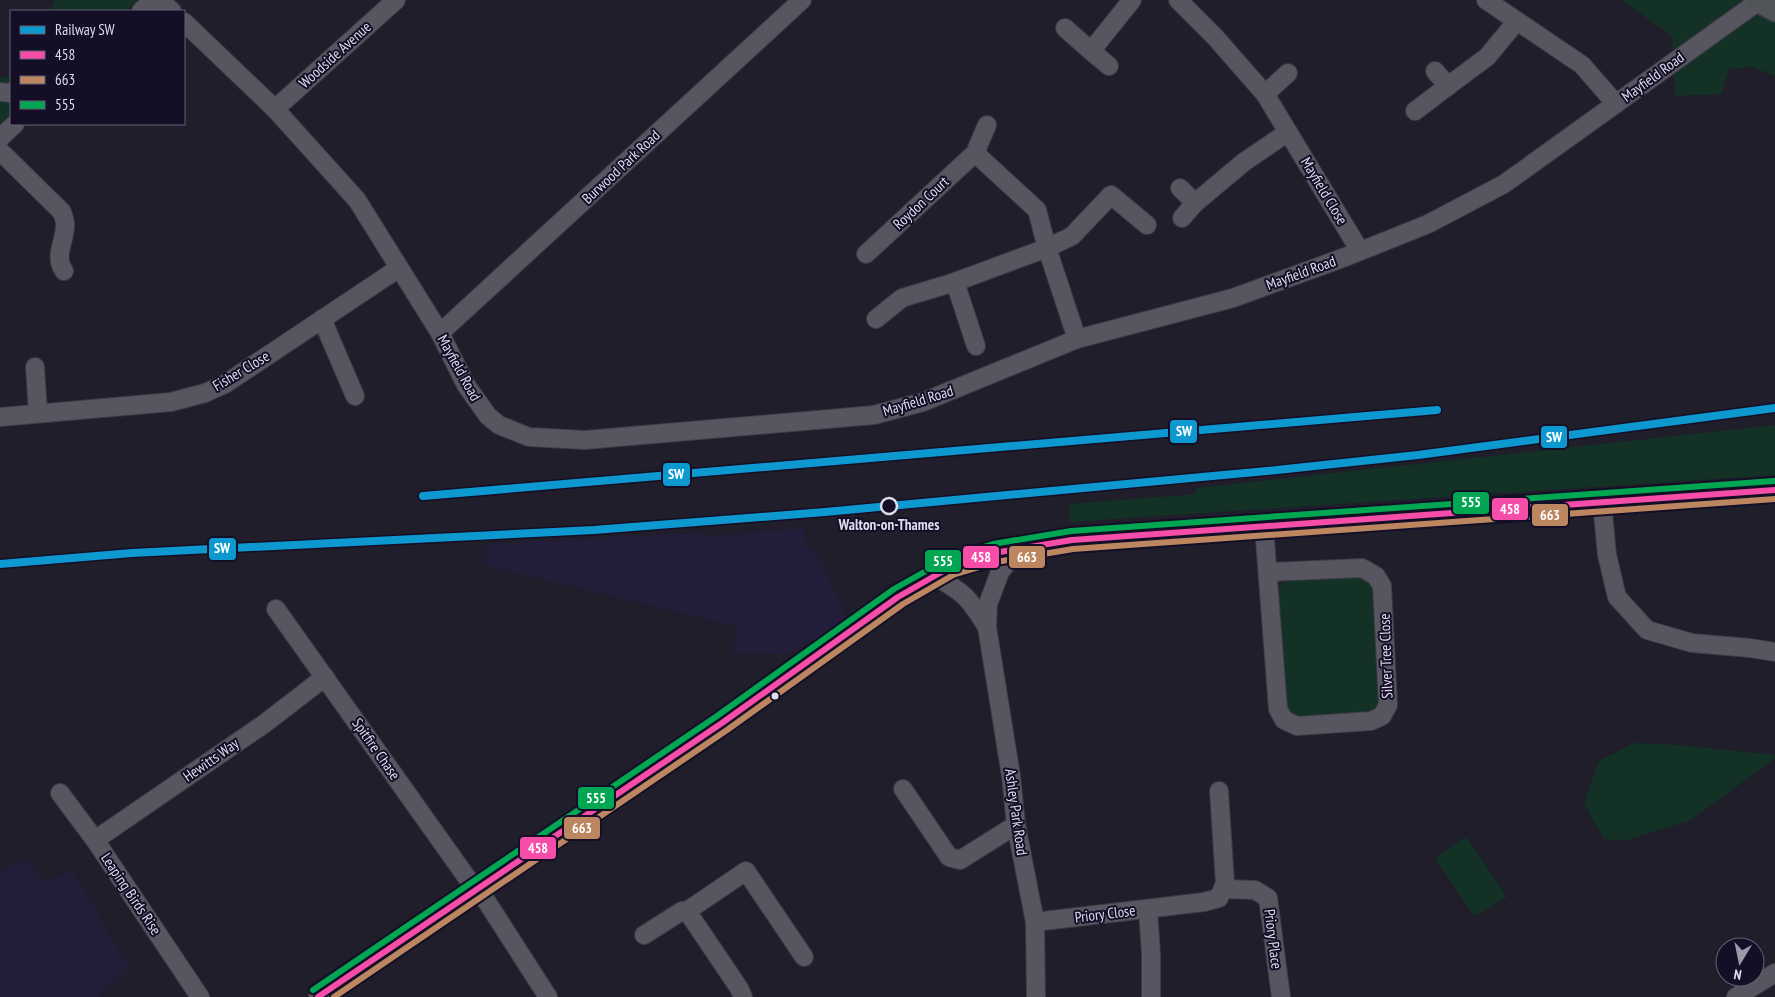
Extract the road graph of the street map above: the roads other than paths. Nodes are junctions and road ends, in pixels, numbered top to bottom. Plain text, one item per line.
1 (154, 0) edge
2 (159, 0) edge
3 (396, 0) edge
4 (802, 0) edge
5 (1132, 0) edge
6 (1178, 0) edge
7 (1486, 0) edge
8 (1764, 4) edge
9 (142, 10) edge
10 (171, 10) edge
11 (1516, 22) junction
12 (185, 23) edge
13 (1065, 28) dead end
14 (1091, 51) junction
15 (1110, 66) dead end
16 (1435, 71) dead end
17 (1288, 73) dead end
18 (1448, 86) junction
19 (1265, 94) junction
20 (1616, 104) junction
21 (274, 109) junction
22 (1414, 111) dead end
23 (14, 125) edge
24 (987, 125) dead end
25 (1288, 132) junction
26 (0, 138) edge
27 (0, 151) edge
28 (976, 153) junction
29 (1180, 188) dead end
30 (1195, 203) junction
31 (1182, 218) dead end
32 (1147, 225) dead end
33 (1047, 248) junction
34 (1360, 251) junction
35 (866, 254) dead end
36 (399, 268) junction
37 (64, 271) dead end
38 (955, 282) junction
39 (322, 319) junction
40 (876, 319) dead end
41 (440, 333) junction
42 (1077, 339) junction
43 (976, 346) dead end
44 (35, 367) dead end
45 (354, 396) dead end
46 (38, 413) junction
47 (0, 417) edge
48 (1775, 490) edge
49 (1602, 502) junction
50 (1264, 526) junction
51 (1020, 548) junction
52 (1268, 572) junction
53 (934, 576) junction
54 (276, 609) dead end
55 (987, 627) junction
56 (1775, 652) edge
57 (325, 677) junction
58 (903, 789) dead end
59 (1219, 791) dead end
60 (60, 792) dead end
61 (1016, 825) junction
62 (95, 840) junction
63 (476, 888) junction
64 (1223, 889) junction
65 (1148, 909) junction
66 (687, 911) junction
67 (1034, 922) junction
68 (644, 935) dead end
69 (804, 957) dead end
70 (1775, 973) edge
71 (200, 997) edge
72 (318, 997) edge
73 (548, 997) edge
74 (742, 997) edge
75 (1036, 997) edge
76 (1151, 997) edge
77 (1281, 997) edge
78 (1736, 997) edge

1 - 9 street
2 - 10 street
3 - 21 street, Woodside Avenue
4 - 41 street, Burwood Park Road
5 - 14 street
6 - 19 street, Mayfield Close
7 - 11 street
8 - 20 street, Mayfield Road
11 - 18 street
11 - 20 street
12 - 21 street, Mayfield Road
13 - 14 street
14 - 15 street
16 - 18 street
17 - 19 street
18 - 22 street
19 - 25 street, Mayfield Close
20 - 34 street, Mayfield Road
21 - 36 street, Mayfield Road
23 - 26 street
24 - 28 street, Roydon Court
25 - 30 street
25 - 34 street, Mayfield Close
27 - 37 street
28 - 33 street
28 - 35 street, Roydon Court
29 - 30 street
30 - 31 street
32 - 33 street
33 - 38 street
33 - 42 street
34 - 42 street, Mayfield Road
36 - 39 street, Fisher Close
36 - 41 street, Mayfield Road
38 - 40 street
38 - 43 street
39 - 45 street
39 - 46 street, Fisher Close
41 - 42 street, Mayfield Road
44 - 46 street
46 - 47 street, Fisher Close
48 - 49 street
49 - 50 street
49 - 56 street
50 - 51 street
50 - 52 street, Silver Tree Close
51 - 53 street
51 - 55 street, Ashley Park Road
52 - 52 street, Silver Tree Close
53 - 55 street, Ashley Park Road
53 - 63 street
54 - 57 street, Spitfire Chase
55 - 61 street, Ashley Park Road
57 - 62 street, Hewitts Way
57 - 63 street, Spitfire Chase
58 - 61 street
59 - 64 street
60 - 62 street, Leaping Birds Rise
61 - 67 street, Ashley Park Road
62 - 71 street, Leaping Birds Rise
63 - 72 street
63 - 73 street, Spitfire Chase
64 - 65 street
64 - 77 street, Priory Place
65 - 67 street, Priory Close
65 - 76 street, Priory Close
66 - 68 street
66 - 69 street
66 - 74 street
67 - 75 street, Ashley Park Road
70 - 78 street

